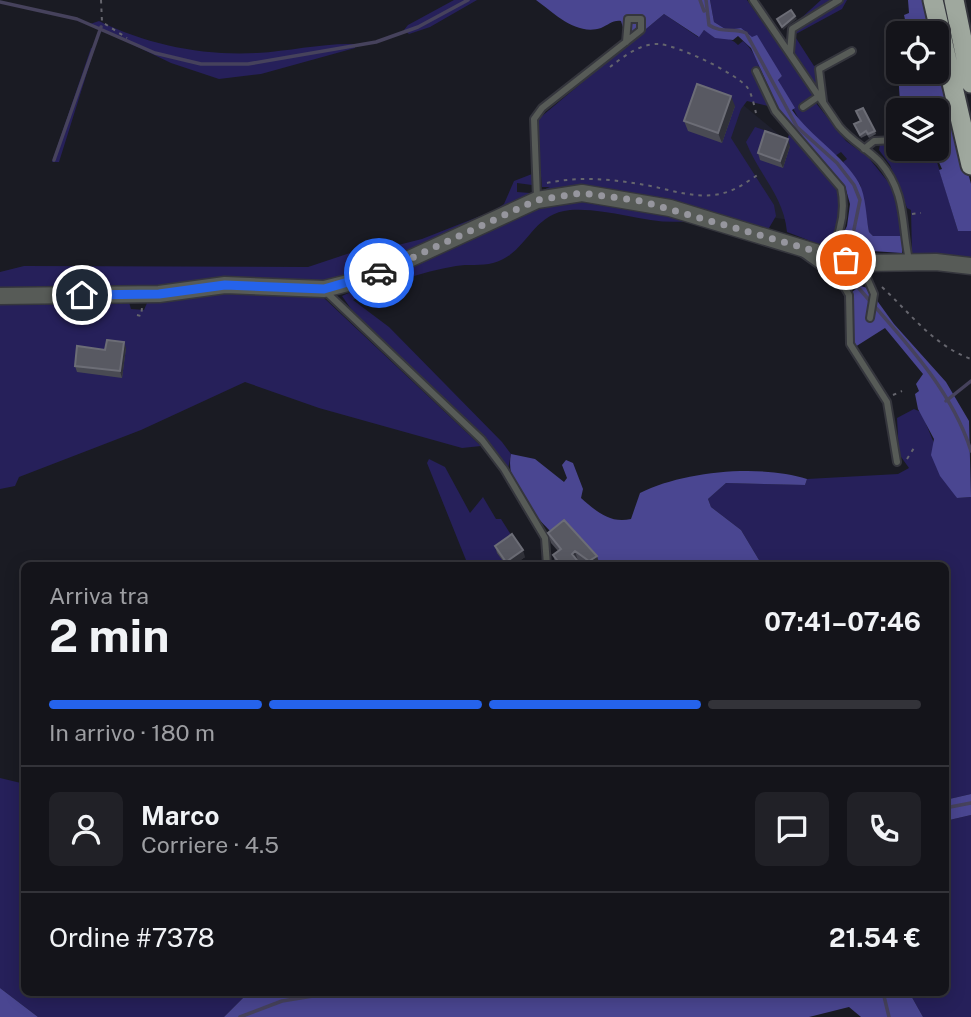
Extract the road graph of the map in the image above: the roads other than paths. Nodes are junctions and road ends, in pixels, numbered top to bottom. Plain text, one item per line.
1 (753, 0) edge
2 (839, 0) edge
3 (933, 0) edge
4 (954, 0) edge
5 (626, 42) dead end
6 (852, 51) dead end
7 (790, 55) junction
8 (756, 71) dead end
9 (971, 83) edge
10 (821, 100) junction
11 (803, 107) dead end
12 (886, 140) edge
13 (864, 149) junction
14 (971, 165) edge
15 (536, 193) junction
16 (798, 247) junction
17 (828, 256) junction
18 (909, 262) junction
19 (971, 266) edge
20 (864, 271) road end
21 (324, 289) junction
22 (0, 296) edge
23 (871, 315) dead end
24 (897, 462) road end
25 (547, 562) edge

1 - 7 lane
2 - 7 lane
3 - 14 highway
4 - 9 highway
5 - 15 lane
6 - 10 lane
7 - 10 lane
8 - 17 lane
10 - 11 lane
10 - 13 lane
12 - 13 lane
13 - 18 lane
15 - 16 street
15 - 21 street
16 - 17 street
16 - 24 lane
17 - 18 street
18 - 19 street
20 - 23 lane
21 - 22 street
21 - 25 lane

